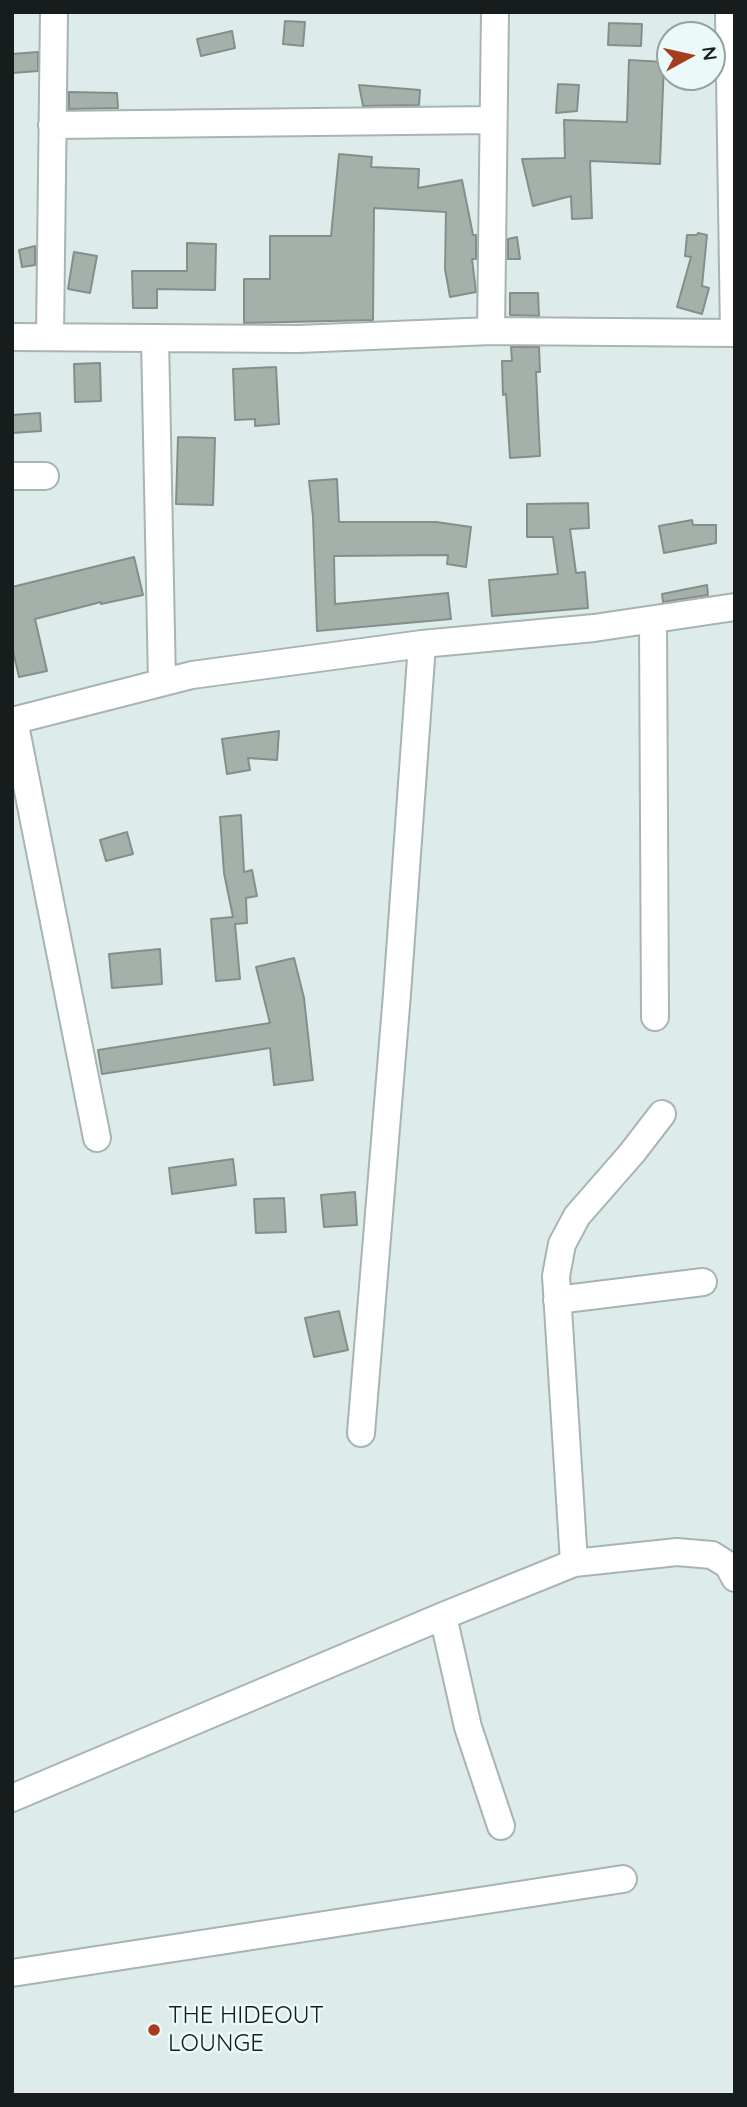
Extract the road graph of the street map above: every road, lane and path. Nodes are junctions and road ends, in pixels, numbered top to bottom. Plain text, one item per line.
1 (54, 12) edge
2 (495, 12) edge
3 (729, 12) edge
4 (492, 120) junction
5 (52, 125) junction
6 (491, 331) junction
7 (734, 333) edge
8 (12, 337) edge
9 (50, 337) junction
10 (155, 338) junction
11 (12, 476) edge
12 (45, 476) dead end
13 (735, 607) edge
14 (653, 620) junction
15 (422, 644) junction
16 (162, 682) junction
17 (13, 721) edge
18 (655, 1017) dead end
19 (662, 1114) dead end
20 (97, 1138) dead end
21 (702, 1282) dead end
22 (557, 1300) junction
23 (361, 1433) dead end
24 (574, 1563) junction
25 (734, 1577) edge
26 (443, 1616) junction
27 (12, 1798) edge
28 (501, 1826) dead end
29 (623, 1879) dead end
30 (12, 1973) edge

1 - 5 street
2 - 4 street
3 - 7 street
4 - 5 street
4 - 6 street
5 - 9 street
6 - 7 street
6 - 10 street
8 - 9 street
9 - 10 street
10 - 16 street
11 - 12 street
13 - 14 street
14 - 15 street
14 - 18 street
15 - 16 street
15 - 23 street
16 - 17 street
17 - 20 street
19 - 22 street
21 - 22 street
22 - 24 street
24 - 25 street
24 - 26 street
26 - 27 street
26 - 28 street
29 - 30 street

